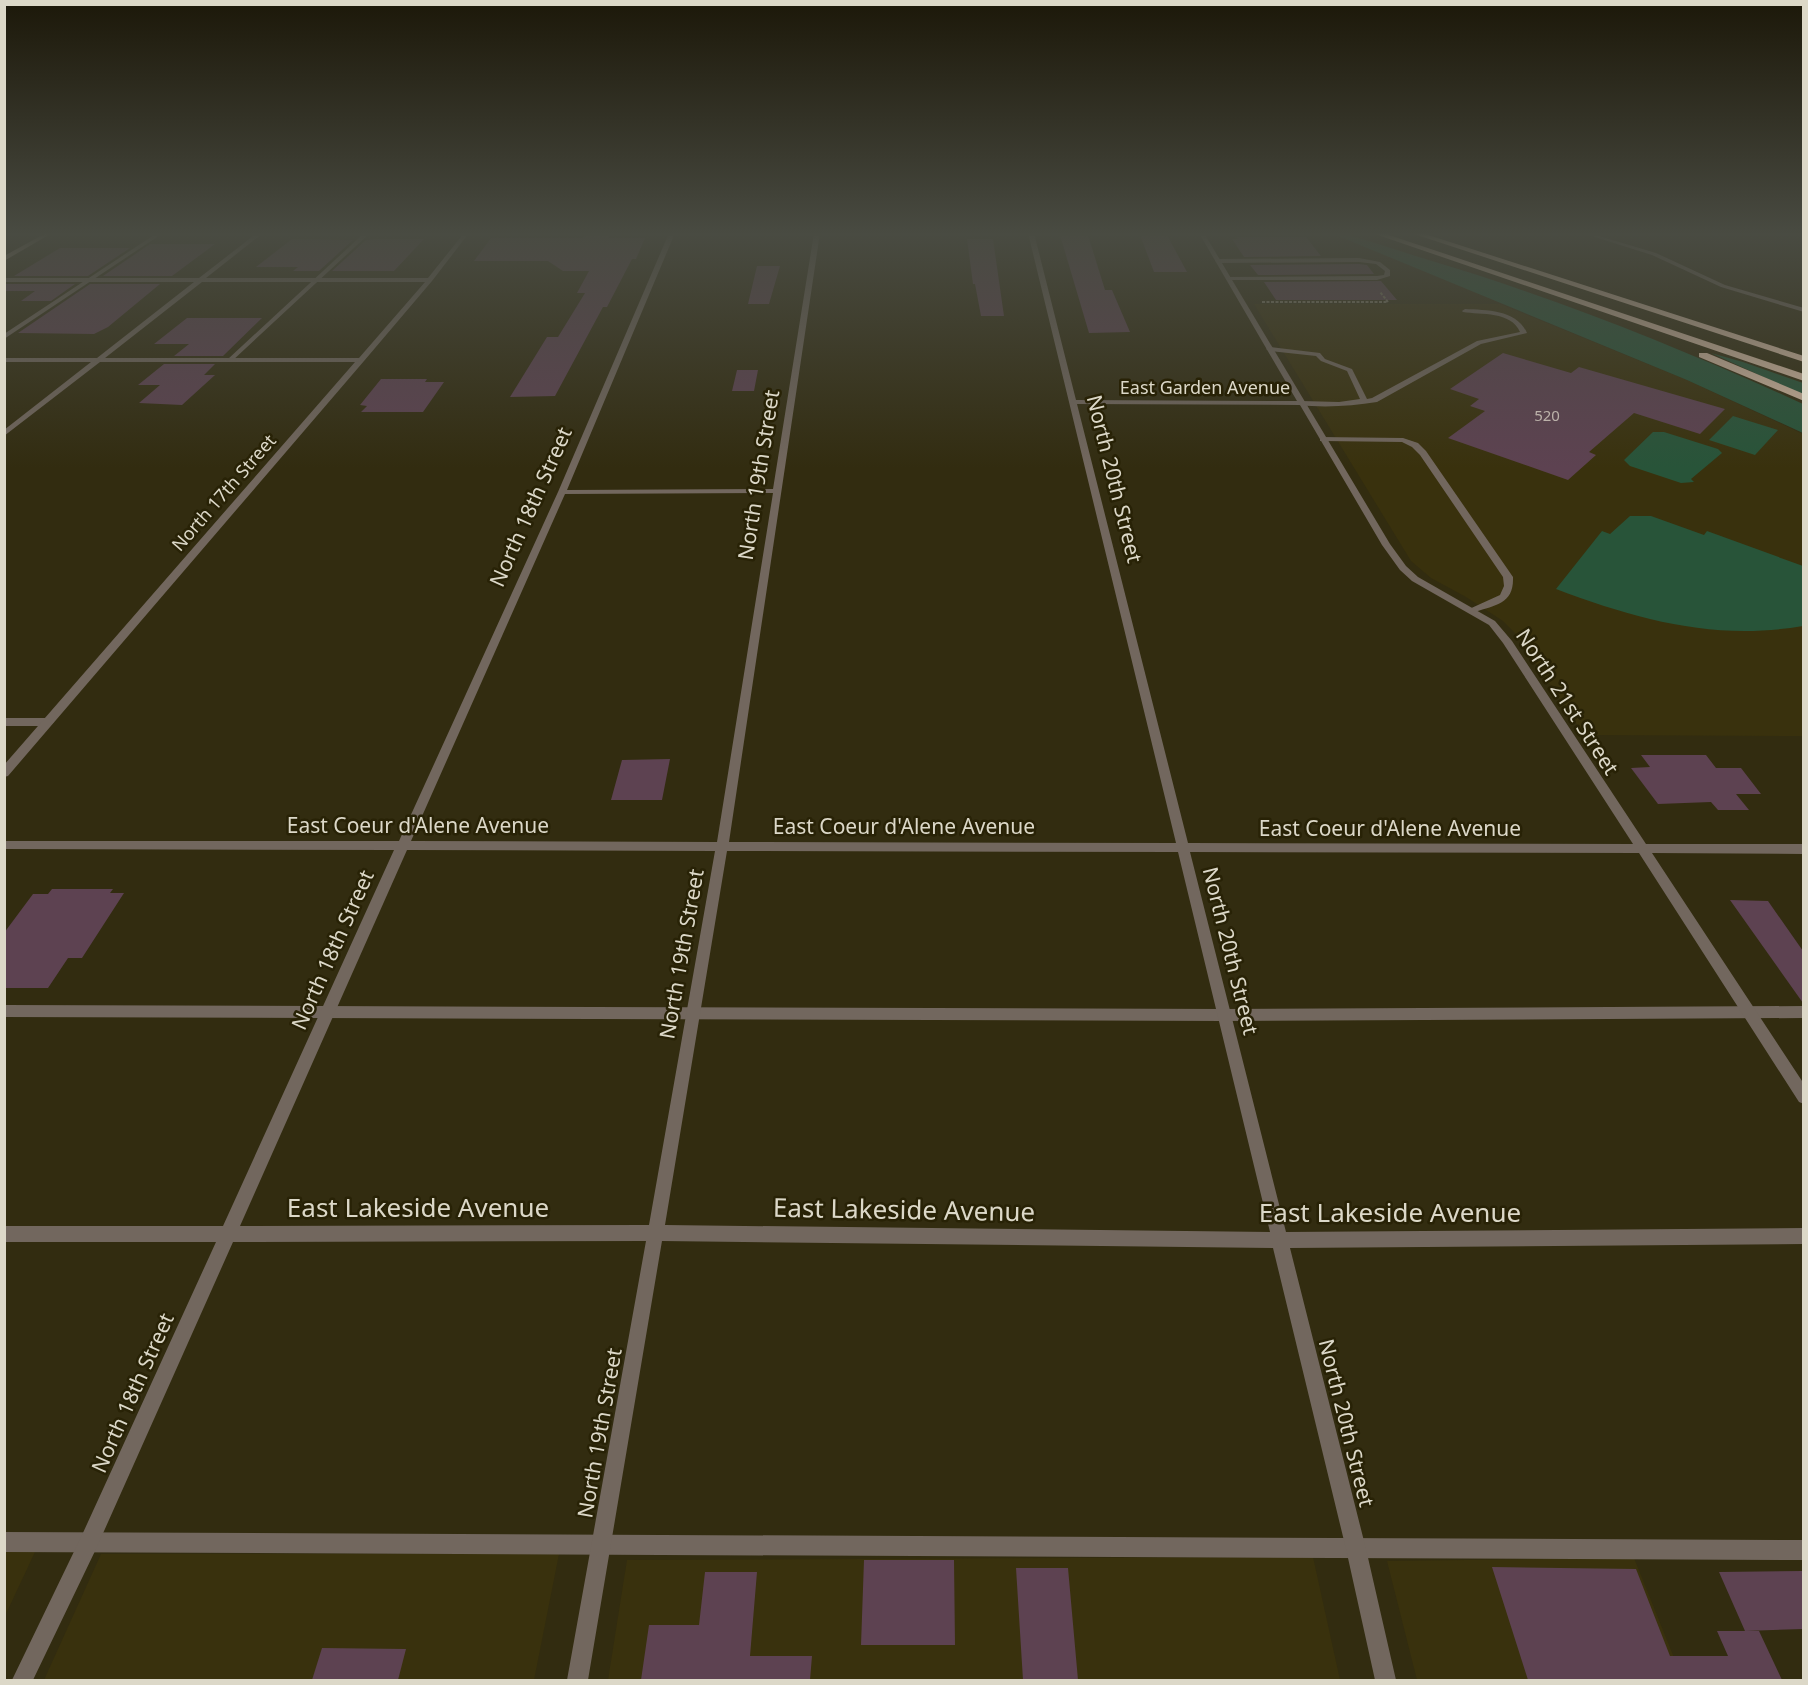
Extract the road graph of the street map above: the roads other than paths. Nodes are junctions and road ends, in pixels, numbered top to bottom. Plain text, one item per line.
1 (42, 312) edge
2 (162, 312) edge
3 (282, 312) edge
4 (403, 312) edge
5 (638, 312) edge
6 (805, 312) edge
7 (1051, 312) edge
8 (1247, 312) edge
9 (1471, 312) edge
10 (1594, 312) edge
11 (1608, 312) edge
12 (1657, 312) edge
13 (4, 337) edge
14 (1269, 348) junction
15 (1803, 359) edge
16 (4, 360) edge
17 (100, 360) junction
18 (230, 360) junction
19 (362, 360) junction
20 (1803, 378) edge
21 (1803, 398) edge
22 (1073, 402) junction
23 (1365, 402) junction
24 (1302, 403) junction
25 (4, 434) edge
26 (1323, 439) junction
27 (778, 491) junction
28 (562, 492) junction
29 (1472, 610) junction
30 (4, 722) edge
31 (49, 722) junction
32 (4, 773) edge
33 (4, 845) edge
34 (402, 845) junction
35 (722, 847) junction
36 (1182, 847) junction
37 (1803, 849) edge
38 (1642, 850) junction
39 (4, 1011) edge
40 (694, 1012) junction
41 (1748, 1012) junction
42 (1803, 1012) edge
43 (328, 1013) junction
44 (1224, 1015) junction
45 (1803, 1097) edge
46 (655, 1233) junction
47 (4, 1234) edge
48 (228, 1234) junction
49 (1803, 1236) edge
50 (1279, 1240) junction
51 (4, 1542) edge
52 (89, 1542) junction
53 (602, 1545) junction
54 (1356, 1549) junction
55 (1803, 1550) edge
56 (22, 1680) edge
57 (577, 1680) edge
58 (1386, 1680) edge

1 - 13 street
2 - 17 street
3 - 18 street
4 - 19 street, North 17th Street
5 - 28 street, North 18th Street
6 - 27 street, North 19th Street
7 - 22 street, North 20th Street
8 - 14 street, North 21st Street
9 - 23 street
10 - 21 highway
11 - 20 highway
12 - 15 highway
14 - 23 street
14 - 24 street, North 21st Street
16 - 17 street
17 - 18 street
17 - 25 street
18 - 19 street
19 - 31 street, North 17th Street
22 - 24 street, East Garden Avenue
22 - 36 street, North 20th Street
23 - 24 street, East Garden Avenue
24 - 26 street, North 21st Street
26 - 29 street, North 21st Street
26 - 29 street
27 - 28 street
27 - 35 street, North 19th Street
28 - 34 street, North 18th Street
29 - 38 street, North 21st Street
30 - 31 street
31 - 32 street, North 17th Street
33 - 34 street, East Coeur d'Alene Avenue
34 - 35 street, East Coeur d'Alene Avenue
34 - 43 street, North 18th Street
35 - 36 street, East Coeur d'Alene Avenue
35 - 40 street, North 19th Street
36 - 38 street, East Coeur d'Alene Avenue
36 - 44 street, North 20th Street
37 - 38 street, East Coeur d'Alene Avenue
38 - 41 street, North 21st Street
39 - 43 street
40 - 43 street
40 - 44 street
40 - 46 street, North 19th Street
41 - 42 street
41 - 44 street
41 - 45 street, North 21st Street
43 - 48 street, North 18th Street
44 - 50 street, North 20th Street
46 - 48 street, East Lakeside Avenue
46 - 50 street, East Lakeside Avenue
46 - 53 street, North 19th Street
47 - 48 street, East Lakeside Avenue
48 - 52 street, North 18th Street
49 - 50 street, East Lakeside Avenue
50 - 54 street, North 20th Street
51 - 52 street
52 - 53 street
52 - 56 street, North 18th Street
53 - 54 street
53 - 57 street, North 19th Street
54 - 55 street
54 - 58 street, North 20th Street

